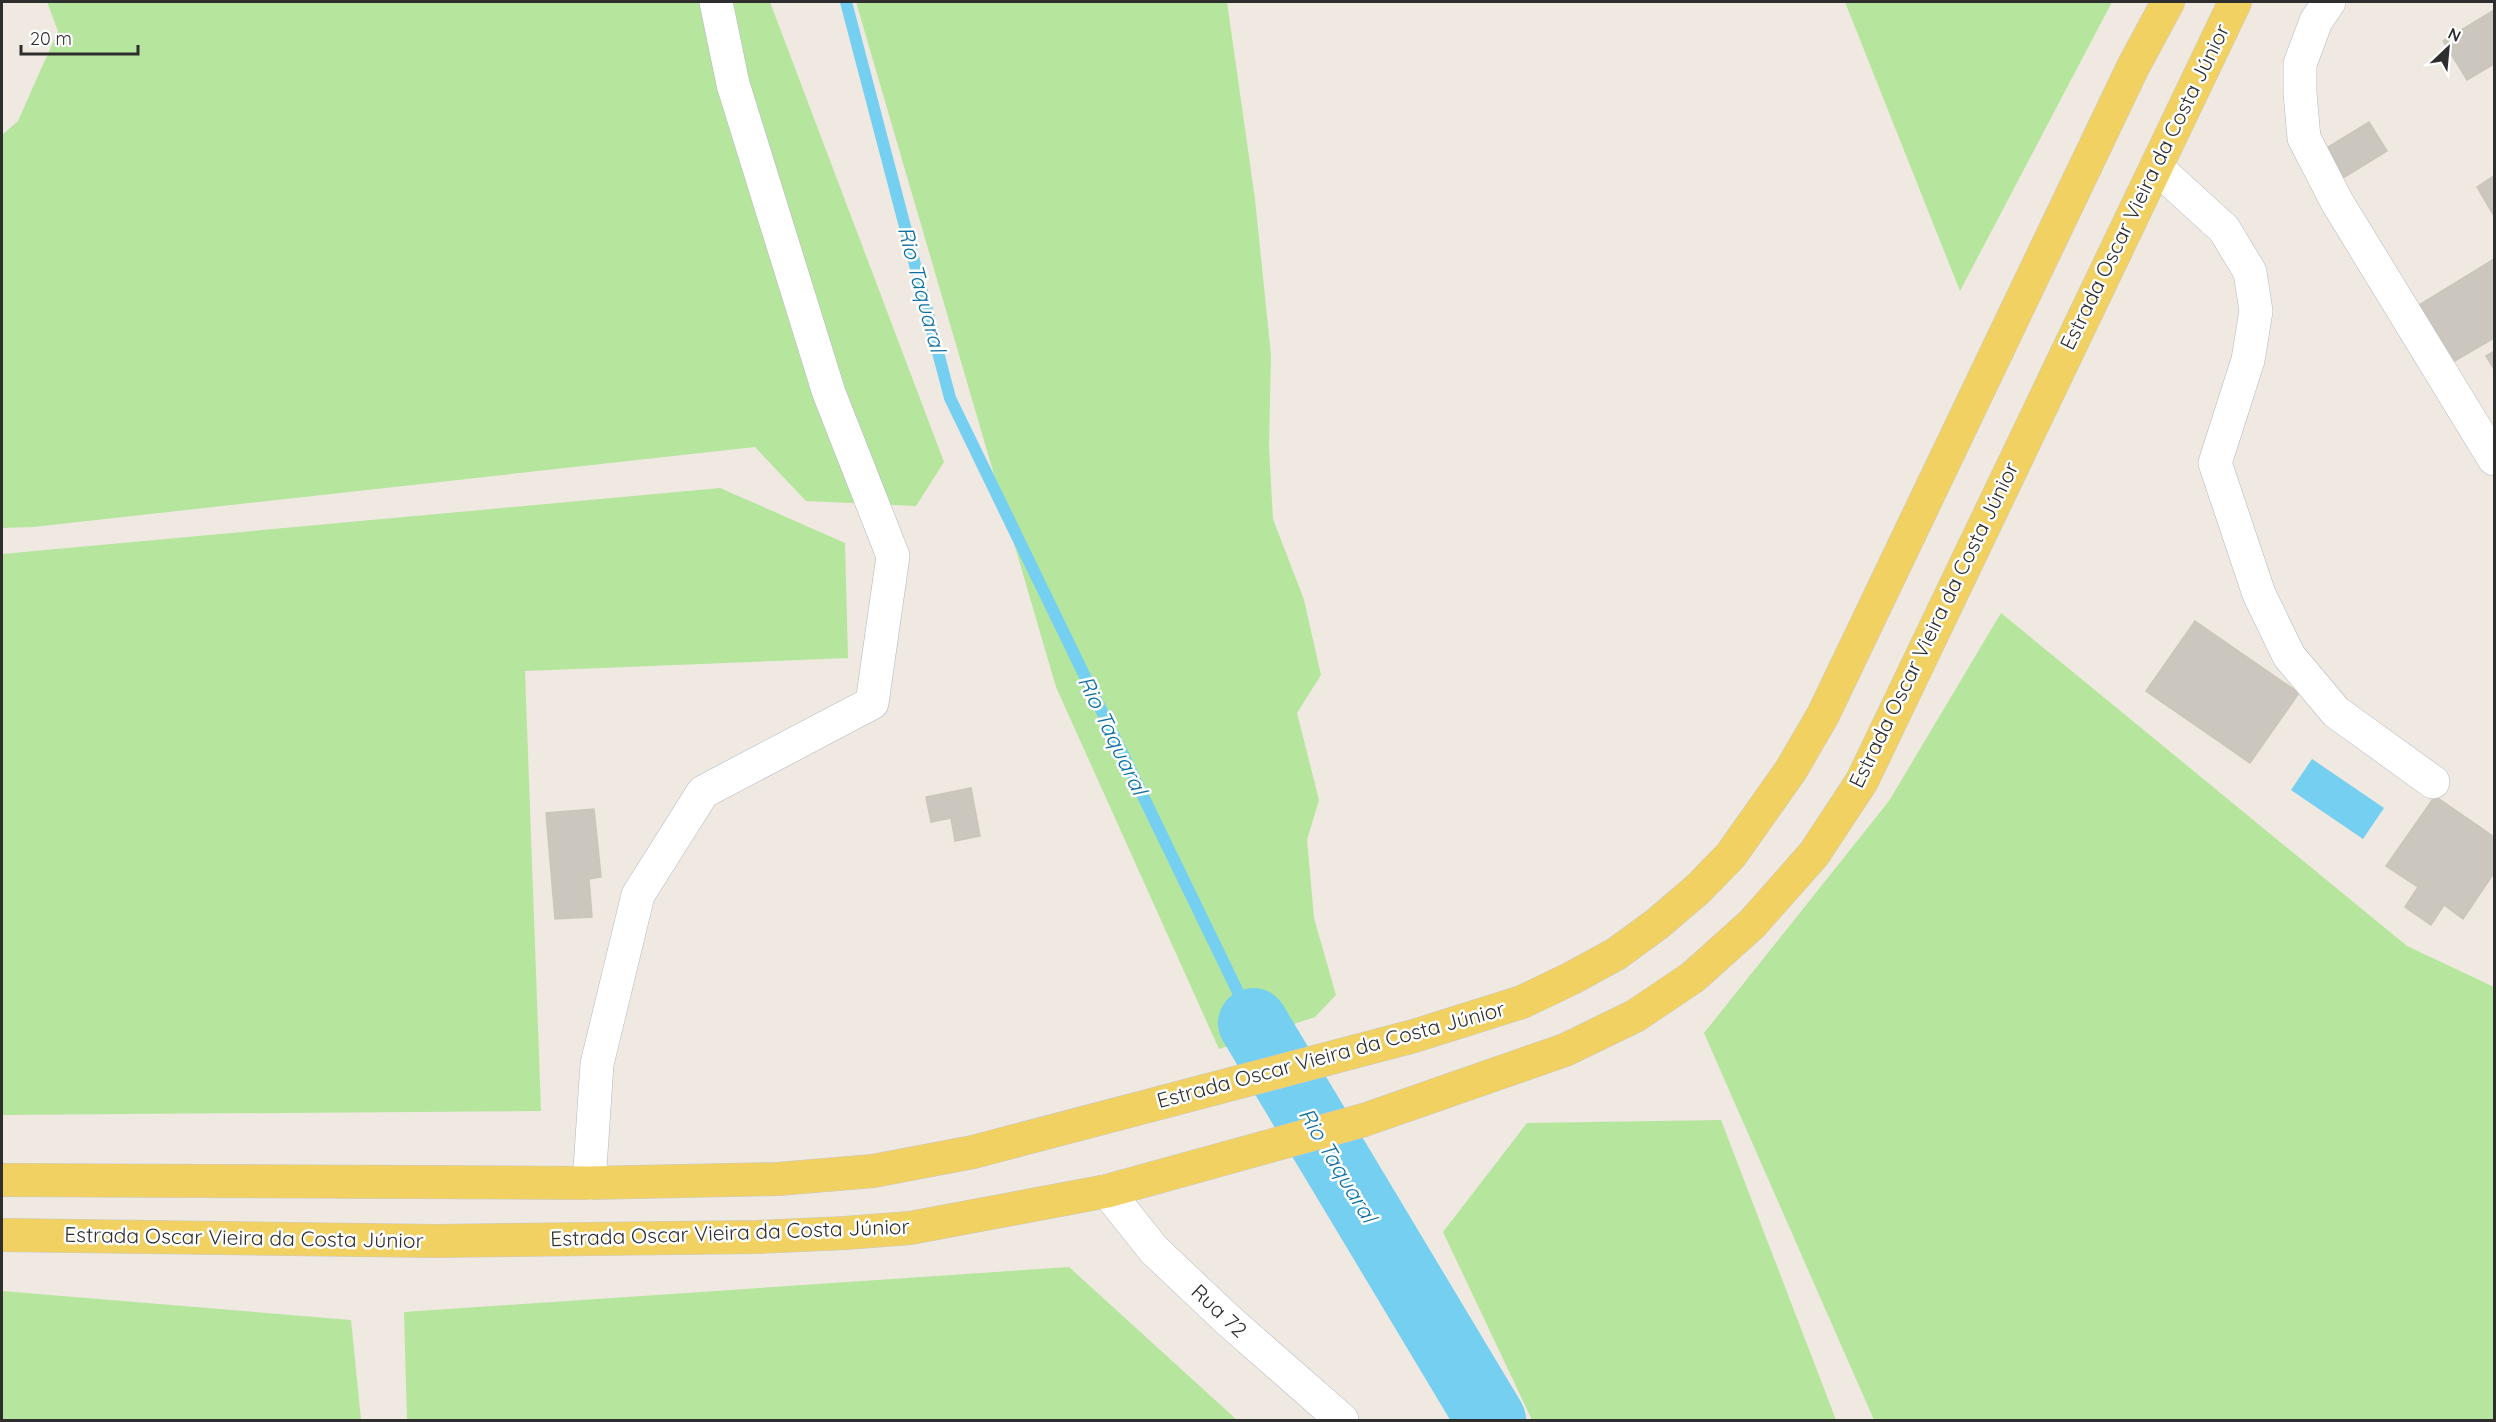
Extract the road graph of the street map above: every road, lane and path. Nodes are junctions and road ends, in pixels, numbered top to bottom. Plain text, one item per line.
1 (716, 2) edge
2 (2168, 2) edge
3 (2235, 2) edge
4 (2329, 2) edge
5 (2156, 167) junction
6 (2494, 459) edge
7 (2433, 782) dead end
8 (2, 1180) edge
9 (589, 1183) junction
10 (1107, 1191) junction
11 (2, 1235) edge
12 (1342, 1420) edge

1 - 9 street
2 - 9 main road, Estrada Oscar Vieira da Costa Júnior
3 - 5 main road, Estrada Oscar Vieira da Costa Júnior
4 - 6 street
5 - 7 street
5 - 10 main road, Estrada Oscar Vieira da Costa Júnior
8 - 9 main road, Estrada Oscar Vieira da Costa Júnior
10 - 11 main road, Estrada Oscar Vieira da Costa Júnior
10 - 12 street, Rua 72

